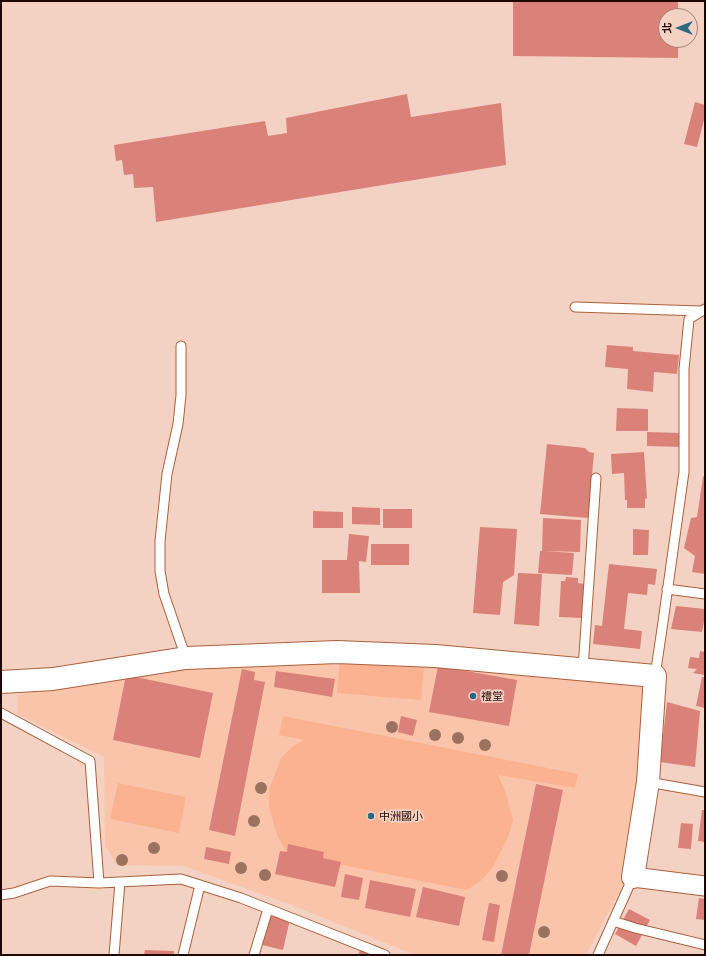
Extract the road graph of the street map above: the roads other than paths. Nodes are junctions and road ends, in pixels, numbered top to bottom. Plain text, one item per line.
1 (575, 307) dead end
2 (703, 310) edge
3 (181, 346) dead end
4 (596, 478) dead end
5 (667, 589) junction
6 (705, 594) edge
7 (186, 658) junction
8 (583, 669) junction
9 (655, 676) junction
10 (1, 682) edge
11 (1, 714) edge
12 (648, 782) junction
13 (705, 792) edge
14 (633, 877) junction
15 (120, 882) junction
16 (99, 883) junction
17 (200, 885) junction
18 (705, 886) edge
19 (1, 895) edge
20 (268, 909) junction
21 (613, 921) junction
22 (705, 945) edge
23 (114, 955) edge
24 (183, 955) edge
25 (254, 955) edge
26 (385, 955) edge
27 (598, 955) edge

1 - 2 lane
2 - 5 lane
3 - 7 lane
4 - 8 lane
5 - 6 lane
5 - 9 lane
7 - 8 street
7 - 10 street
8 - 9 street
9 - 12 street
11 - 16 lane
12 - 13 lane
12 - 14 street
14 - 18 street
14 - 21 lane
15 - 16 lane
15 - 17 lane
15 - 23 lane
16 - 19 lane
17 - 20 lane
17 - 24 lane
20 - 25 lane
20 - 26 lane
21 - 22 lane
21 - 27 lane

